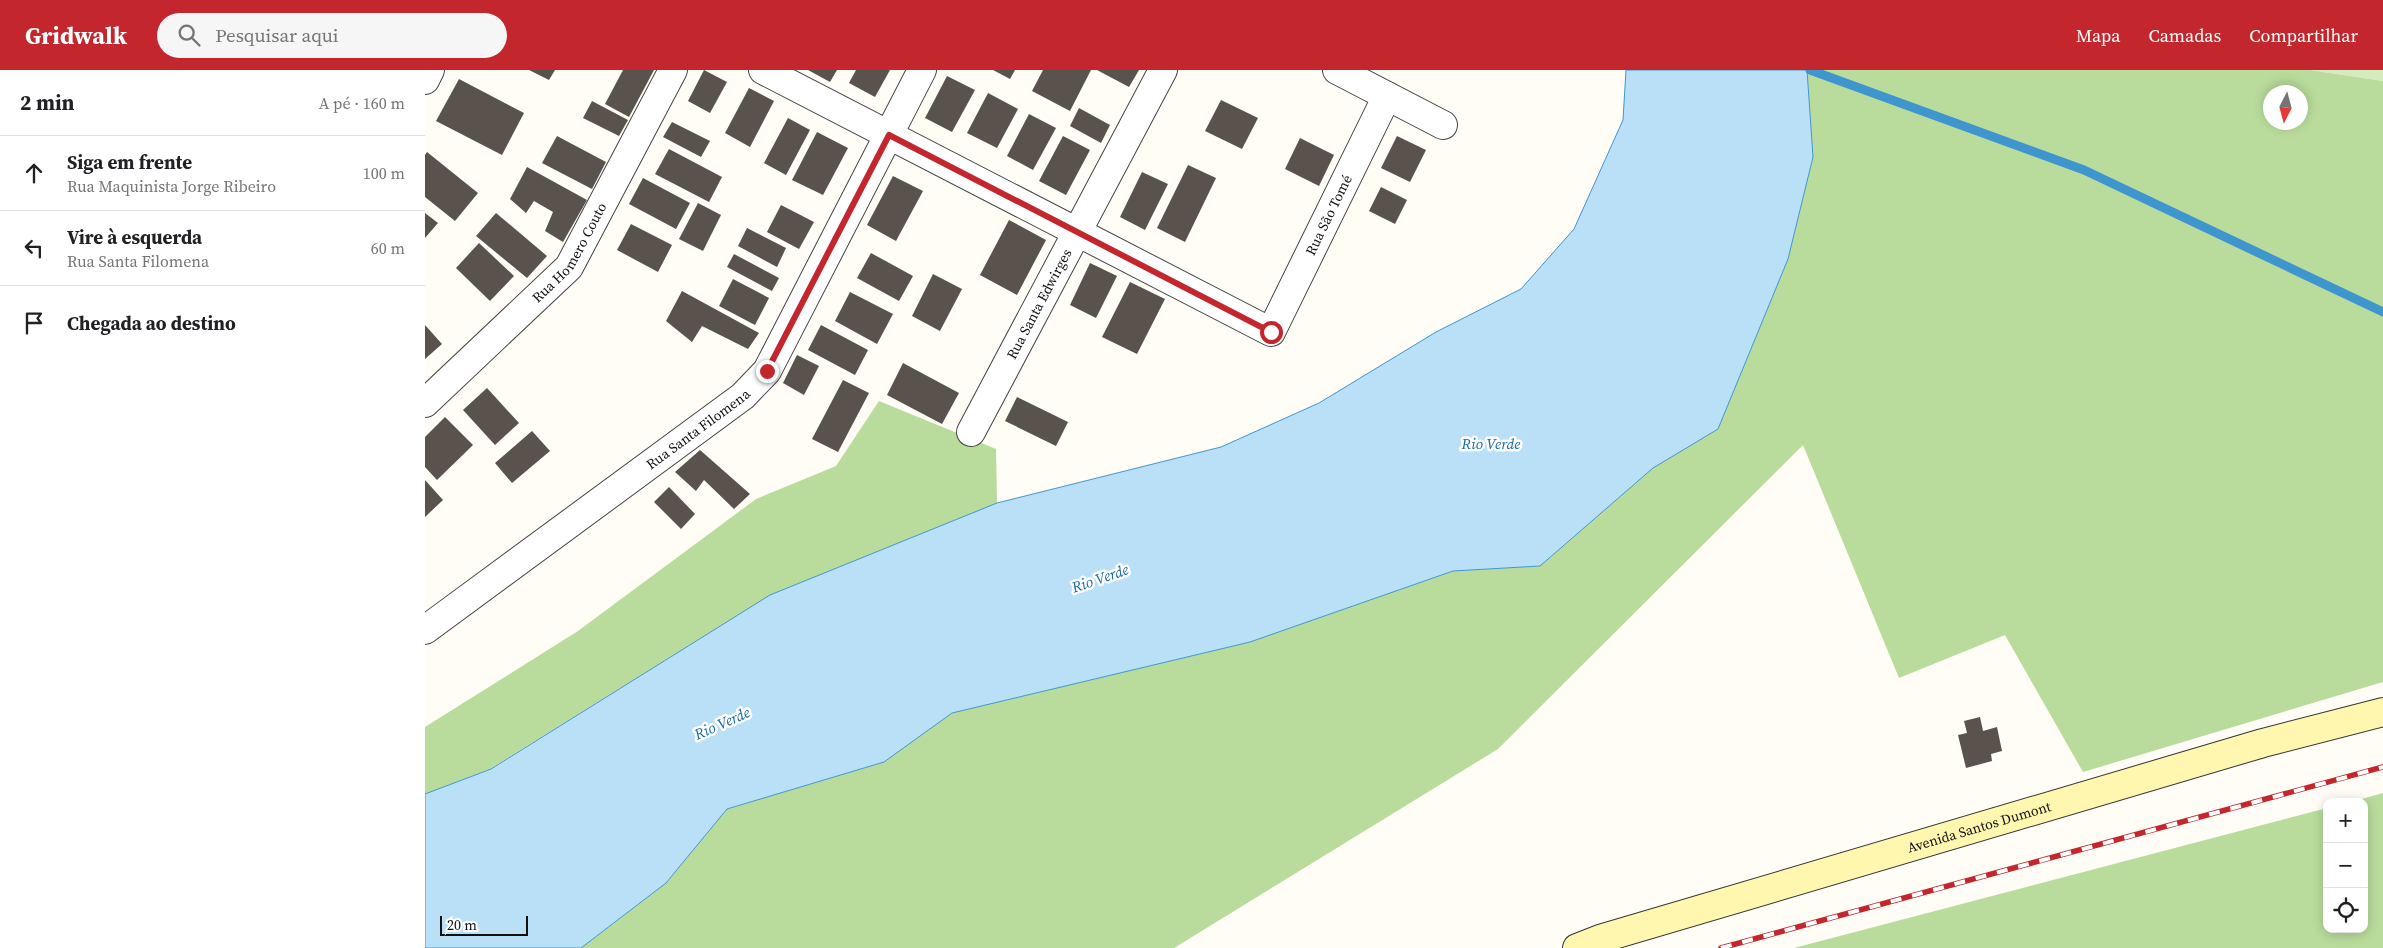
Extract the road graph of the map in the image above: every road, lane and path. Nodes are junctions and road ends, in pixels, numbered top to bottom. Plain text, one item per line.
1 (430, 70) edge
2 (673, 70) edge
3 (763, 70) edge
4 (922, 70) edge
5 (1163, 70) edge
6 (1337, 70) edge
7 (425, 80) edge
8 (1387, 96) junction
9 (1443, 125) dead end
10 (889, 135) junction
11 (1077, 232) junction
12 (425, 403) edge
13 (971, 432) dead end
14 (425, 630) edge
15 (2383, 712) edge
16 (1577, 948) edge

1 - 7 street
2 - 12 street, Rua Homero Couto
3 - 10 street
4 - 10 street, Rua Santa Filomena
5 - 11 street, Rua Santa Edwirges
6 - 8 street
8 - 9 street
8 - 11 street, Rua São Tomé
10 - 11 street
10 - 14 street, Rua Santa Filomena
11 - 13 street, Rua Santa Edwirges
15 - 16 street, Avenida Santos Dumont

